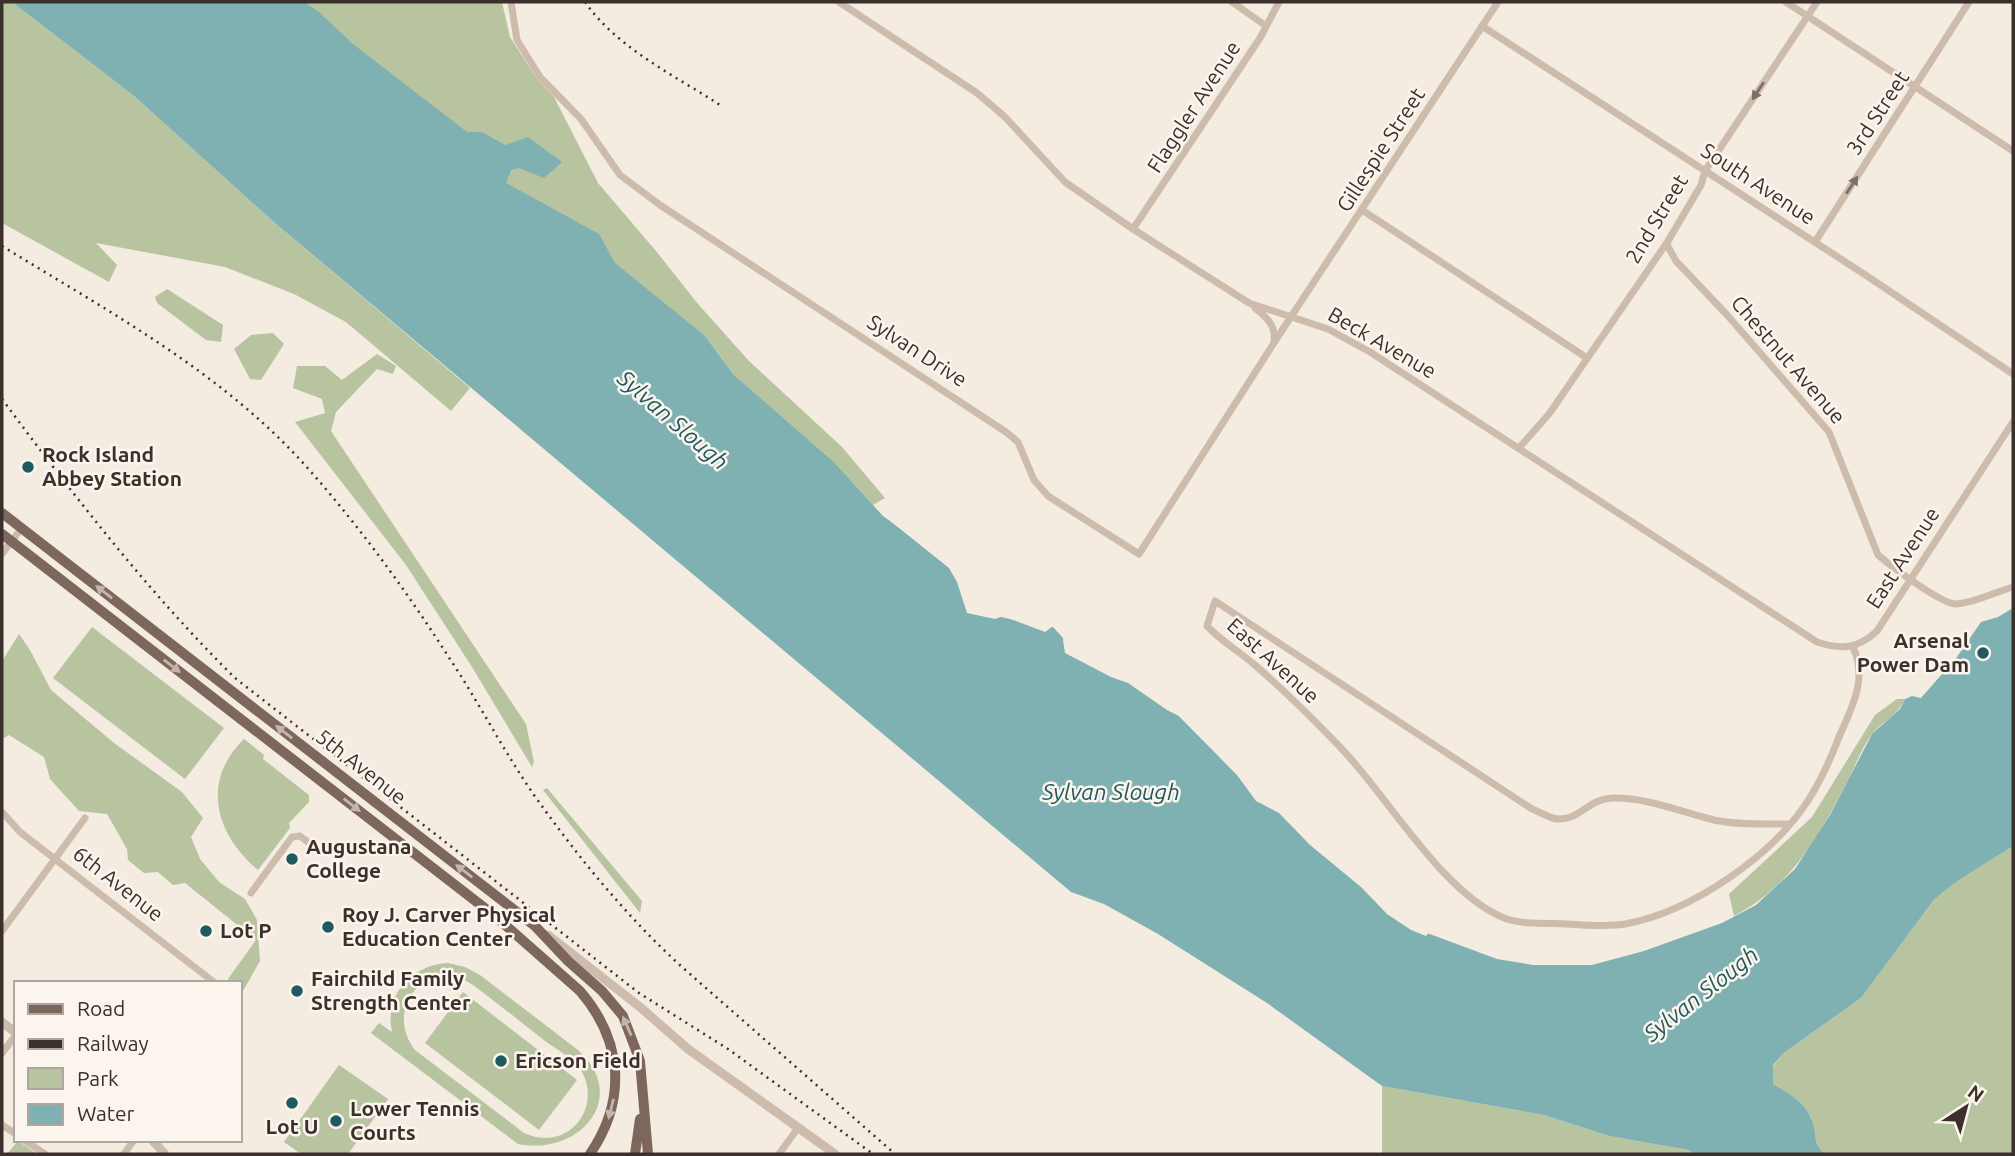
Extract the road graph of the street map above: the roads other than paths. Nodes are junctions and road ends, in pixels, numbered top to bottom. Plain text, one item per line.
1 (511, 2) edge
2 (839, 2) edge
3 (1232, 2) edge
4 (1279, 2) edge
5 (1498, 2) edge
6 (1786, 2) edge
7 (1816, 2) edge
8 (1969, 2) edge
9 (1807, 16) junction
10 (1266, 26) junction
11 (1482, 26) junction
12 (1915, 86) junction
13 (2013, 151) edge
14 (1705, 171) junction
15 (1362, 210) junction
16 (1133, 229) junction
17 (1668, 240) junction
18 (1815, 242) junction
19 (1246, 301) junction
20 (1292, 317) junction
21 (1273, 344) junction
22 (1587, 358) junction
23 (2013, 374) edge
24 (2013, 422) edge
25 (1519, 448) junction
26 (2, 513) edge
27 (22, 529) junction
28 (6, 538) edge
29 (2, 555) edge
30 (1911, 579) junction
31 (2013, 587) edge
32 (1853, 647) junction
33 (2, 812) edge
34 (85, 818) dead end
35 (1789, 824) junction
36 (308, 842) dead end
37 (55, 859) junction
38 (251, 893) dead end
39 (535, 926) junction
40 (2, 931) edge
41 (212, 981) edge
42 (14, 1037) edge
43 (2, 1053) edge
44 (644, 1092) junction
45 (798, 1128) junction
46 (27, 1142) edge
47 (45, 1154) edge
48 (590, 1154) edge
49 (635, 1154) edge
50 (648, 1154) edge
51 (779, 1154) edge
52 (835, 1154) edge

1 - 21 street, Sylvan Drive
2 - 16 street, Beck Avenue
3 - 10 street
4 - 10 street, Flaggler Avenue
5 - 11 street, Gillespie Street
6 - 9 street
7 - 9 street, 2nd Street
8 - 12 street, 3rd Street
9 - 12 street
9 -> 14 street, 2nd Street
10 - 16 street, Flaggler Avenue
11 - 14 street, South Avenue
11 - 15 street, Gillespie Street
12 - 13 street
18 -> 12 street, 3rd Street
14 - 17 street, 2nd Street
14 - 18 street, South Avenue
15 - 20 street, Gillespie Street
15 - 22 street
16 - 19 street, Beck Avenue
17 - 22 street, 2nd Street
17 - 30 street, Chestnut Avenue
18 - 23 street, South Avenue
19 - 20 street, Beck Avenue
19 - 21 street
20 - 21 street, Sylvan Drive
20 - 25 street, Beck Avenue
22 - 25 street, 2nd Street
24 - 30 street, East Avenue
25 - 32 street, Beck Avenue
26 - 27 main road, 5th Avenue
27 - 28 street
39 -> 27 main road, 5th Avenue
28 - 29 street
28 -> 48 main road, 5th Avenue
30 - 31 street, Chestnut Avenue
30 - 32 street, East Avenue
32 - 35 street, East Avenue
33 - 37 street, 6th Avenue
34 - 37 street
35 - 35 street, East Avenue
36 - 38 street
37 - 40 street
37 - 41 street, 6th Avenue
44 -> 39 main road, 5th Avenue
39 - 45 street
42 - 43 street
44 - 49 main road
44 - 50 main road
45 - 51 street
45 - 52 street
46 - 47 street

